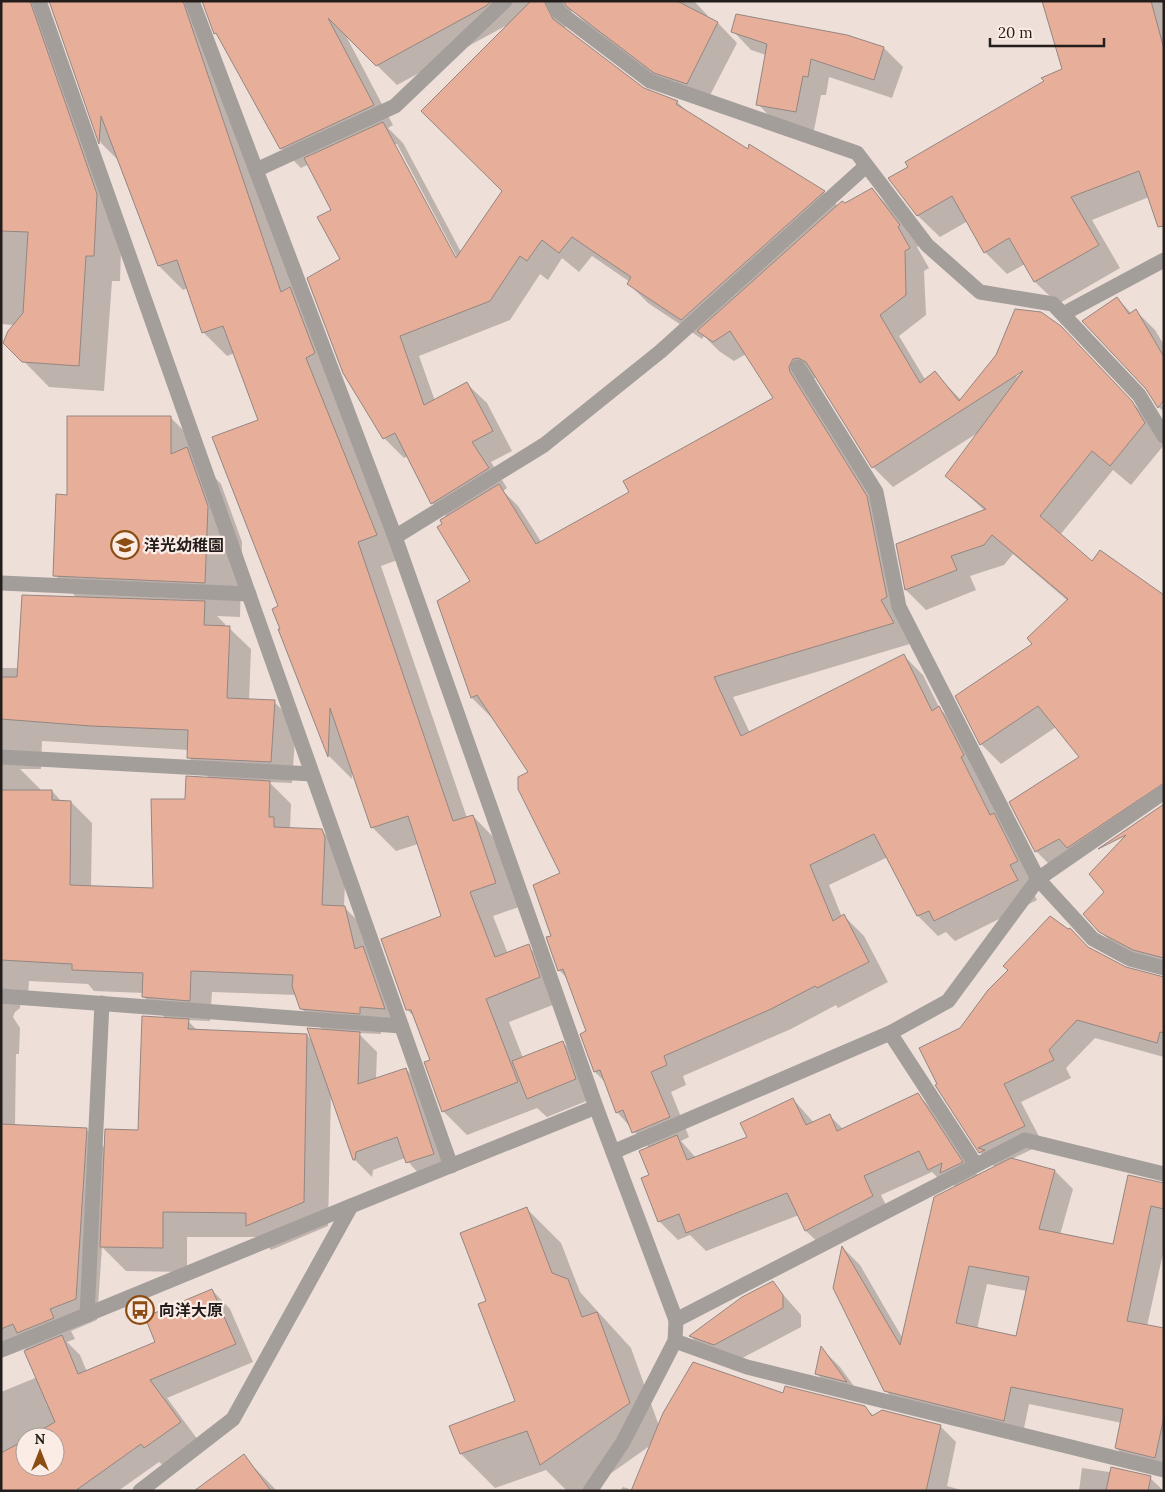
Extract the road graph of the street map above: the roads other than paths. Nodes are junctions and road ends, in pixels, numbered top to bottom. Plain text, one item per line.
1 (39, 1) edge
2 (192, 1) edge
3 (505, 1) edge
4 (553, 1) edge
5 (866, 166) junction
6 (256, 170) junction
7 (1164, 260) edge
8 (1062, 314) junction
9 (798, 367) dead end
10 (1164, 436) edge
11 (395, 537) junction
12 (1, 583) edge
13 (249, 594) junction
14 (1, 757) edge
15 (312, 774) junction
16 (1164, 792) edge
17 (1038, 879) junction
18 (1164, 968) edge
19 (1, 996) edge
20 (102, 1004) junction
21 (401, 1026) junction
22 (890, 1033) junction
23 (596, 1107) junction
24 (613, 1152) junction
25 (976, 1165) junction
26 (451, 1166) junction
27 (1164, 1174) edge
28 (351, 1206) junction
29 (88, 1315) junction
30 (676, 1320) junction
31 (675, 1341) junction
32 (1, 1350) edge
33 (1164, 1470) edge
34 (140, 1491) edge
35 (590, 1491) edge

1 - 13 street
2 - 6 street
3 - 6 street
4 - 5 street
5 - 8 street
5 - 11 street
6 - 11 street
7 - 8 street
8 - 10 street
9 - 17 street
11 - 23 street
12 - 13 street
13 - 15 street
14 - 15 street
15 - 21 street
16 - 17 street
17 - 18 street
17 - 22 street
19 - 20 street
20 - 21 street
20 - 29 street
21 - 26 street
22 - 24 street
22 - 25 street
23 - 24 street
23 - 26 street
24 - 30 street
25 - 27 street
25 - 30 street
26 - 28 street
28 - 29 street
28 - 34 street
29 - 32 street
30 - 31 street
31 - 33 street
31 - 35 street

